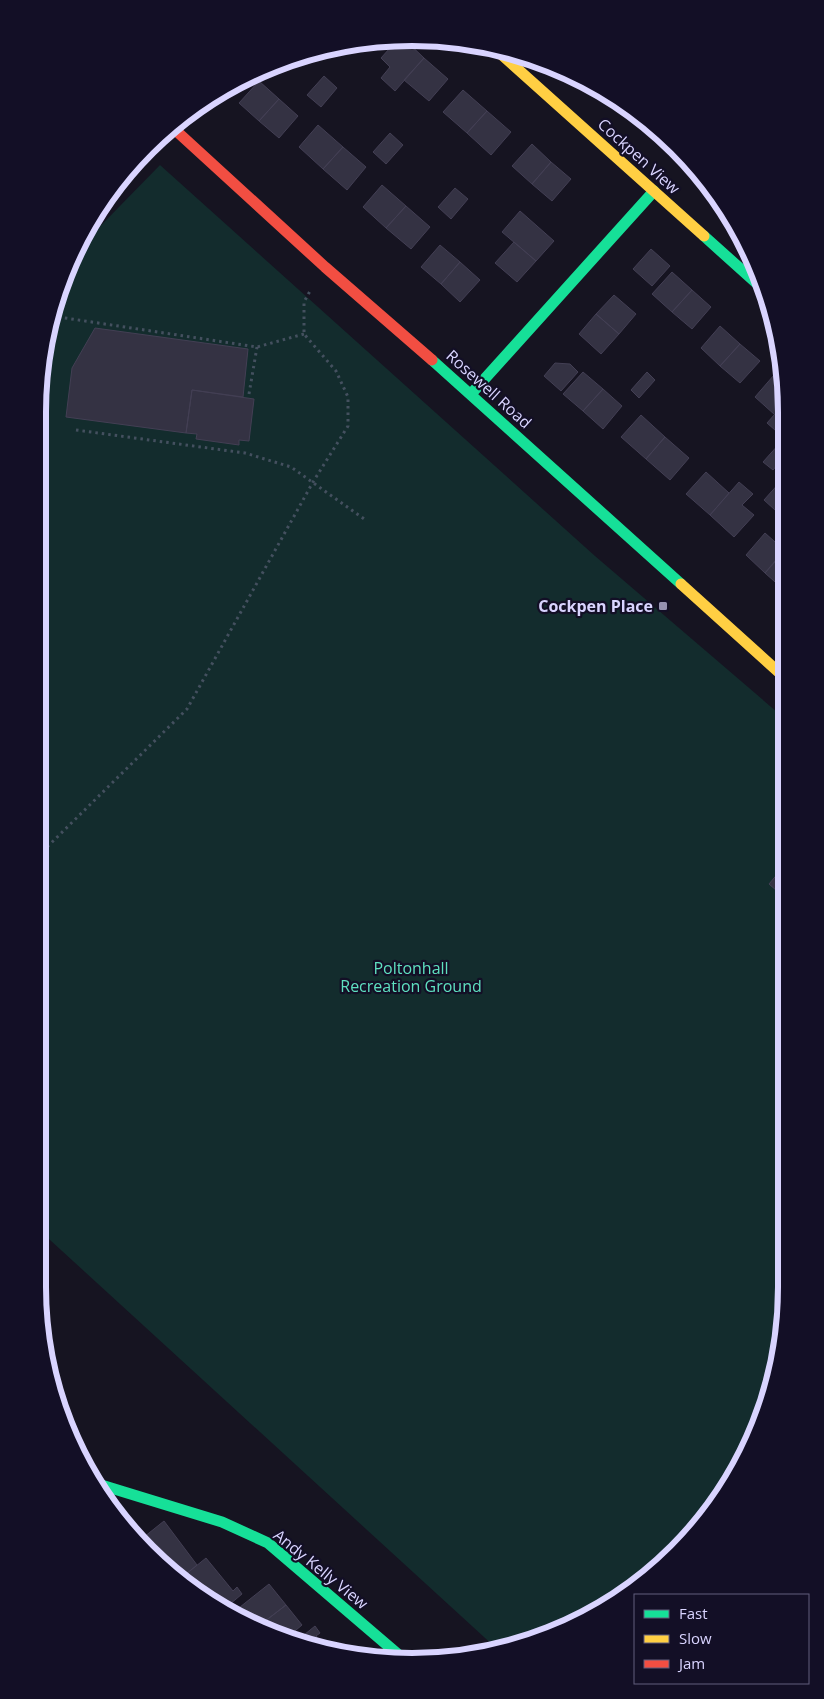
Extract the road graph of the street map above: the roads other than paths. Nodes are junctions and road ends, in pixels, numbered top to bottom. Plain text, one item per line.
1 (506, 59) edge
2 (177, 132) edge
3 (654, 191) junction
4 (753, 280) edge
5 (471, 394) junction
6 (778, 672) edge
7 (106, 1486) edge
8 (396, 1652) edge

1 - 3 street, Cockpen View
2 - 5 street, Rosewell Road
3 - 4 street, Cockpen View
3 - 5 street
5 - 6 street, Rosewell Road
7 - 8 street, Andy Kelly View

